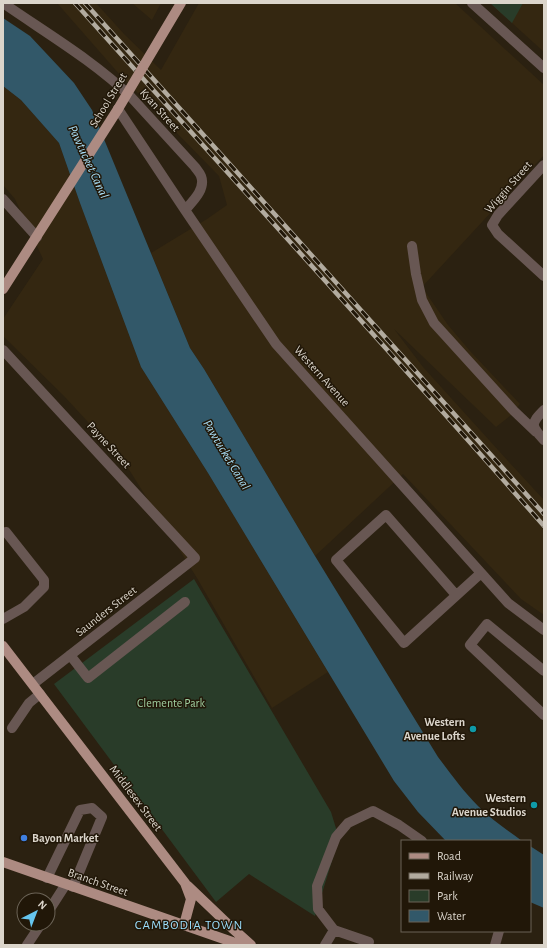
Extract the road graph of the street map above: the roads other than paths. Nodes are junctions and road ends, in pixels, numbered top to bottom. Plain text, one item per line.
1 (3, 3) edge
2 (181, 3) edge
3 (472, 3) edge
4 (544, 68) edge
5 (118, 109) junction
6 (544, 165) edge
7 (3, 199) edge
8 (184, 210) junction
9 (37, 237) junction
10 (412, 246) dead end
11 (544, 276) edge
12 (4, 284) edge
13 (3, 350) edge
14 (544, 410) edge
15 (536, 432) junction
16 (544, 440) edge
17 (6, 532) dead end
18 (195, 558) joint
19 (481, 573) junction
20 (456, 595) junction
21 (184, 602) dead end
22 (3, 619) edge
23 (544, 630) edge
24 (3, 646) edge
25 (70, 655) junction
26 (544, 671) edge
27 (33, 684) junction
28 (40, 694) junction
29 (544, 715) edge
30 (12, 728) dead end
31 (421, 840) edge
32 (3, 862) edge
33 (47, 878) junction
34 (185, 883) junction
35 (69, 886) junction
36 (56, 902) edge
37 (184, 925) junction
38 (334, 930) junction
39 (36, 932) edge
40 (499, 932) edge
41 (28, 945) edge
42 (241, 945) edge
43 (250, 945) edge
44 (325, 945) edge
45 (368, 945) edge
46 (495, 945) edge

1 - 8 street, Kyan Street
2 - 5 main road, School Street, bridge
3 - 4 street
5 - 8 street, Western Avenue
5 - 9 main road, School Street
6 - 11 street, Wiggin Street
7 - 9 street
8 - 19 street, Western Avenue
9 - 12 main road, School Street
10 - 15 street
13 - 18 street, Payne Street
14 - 15 street
15 - 16 street
17 - 22 street
18 - 25 street, Saunders Street
19 - 20 street
19 - 23 street, Western Avenue
20 - 20 street
21 - 25 street
24 - 27 main road, Middlesex Street
25 - 27 street, Saunders Street
26 - 29 street
27 - 28 main road, Middlesex Street
28 - 30 street
28 - 34 main road, Middlesex Street
31 - 38 street
32 - 33 main road, Branch Street
33 - 35 main road, Branch Street
33 - 35 street
34 - 37 main road, Middlesex Street
34 - 43 main road
35 - 36 street
35 - 37 main road, Branch Street
37 - 42 main road
38 - 44 street
38 - 45 street
39 - 41 street
40 - 46 street

